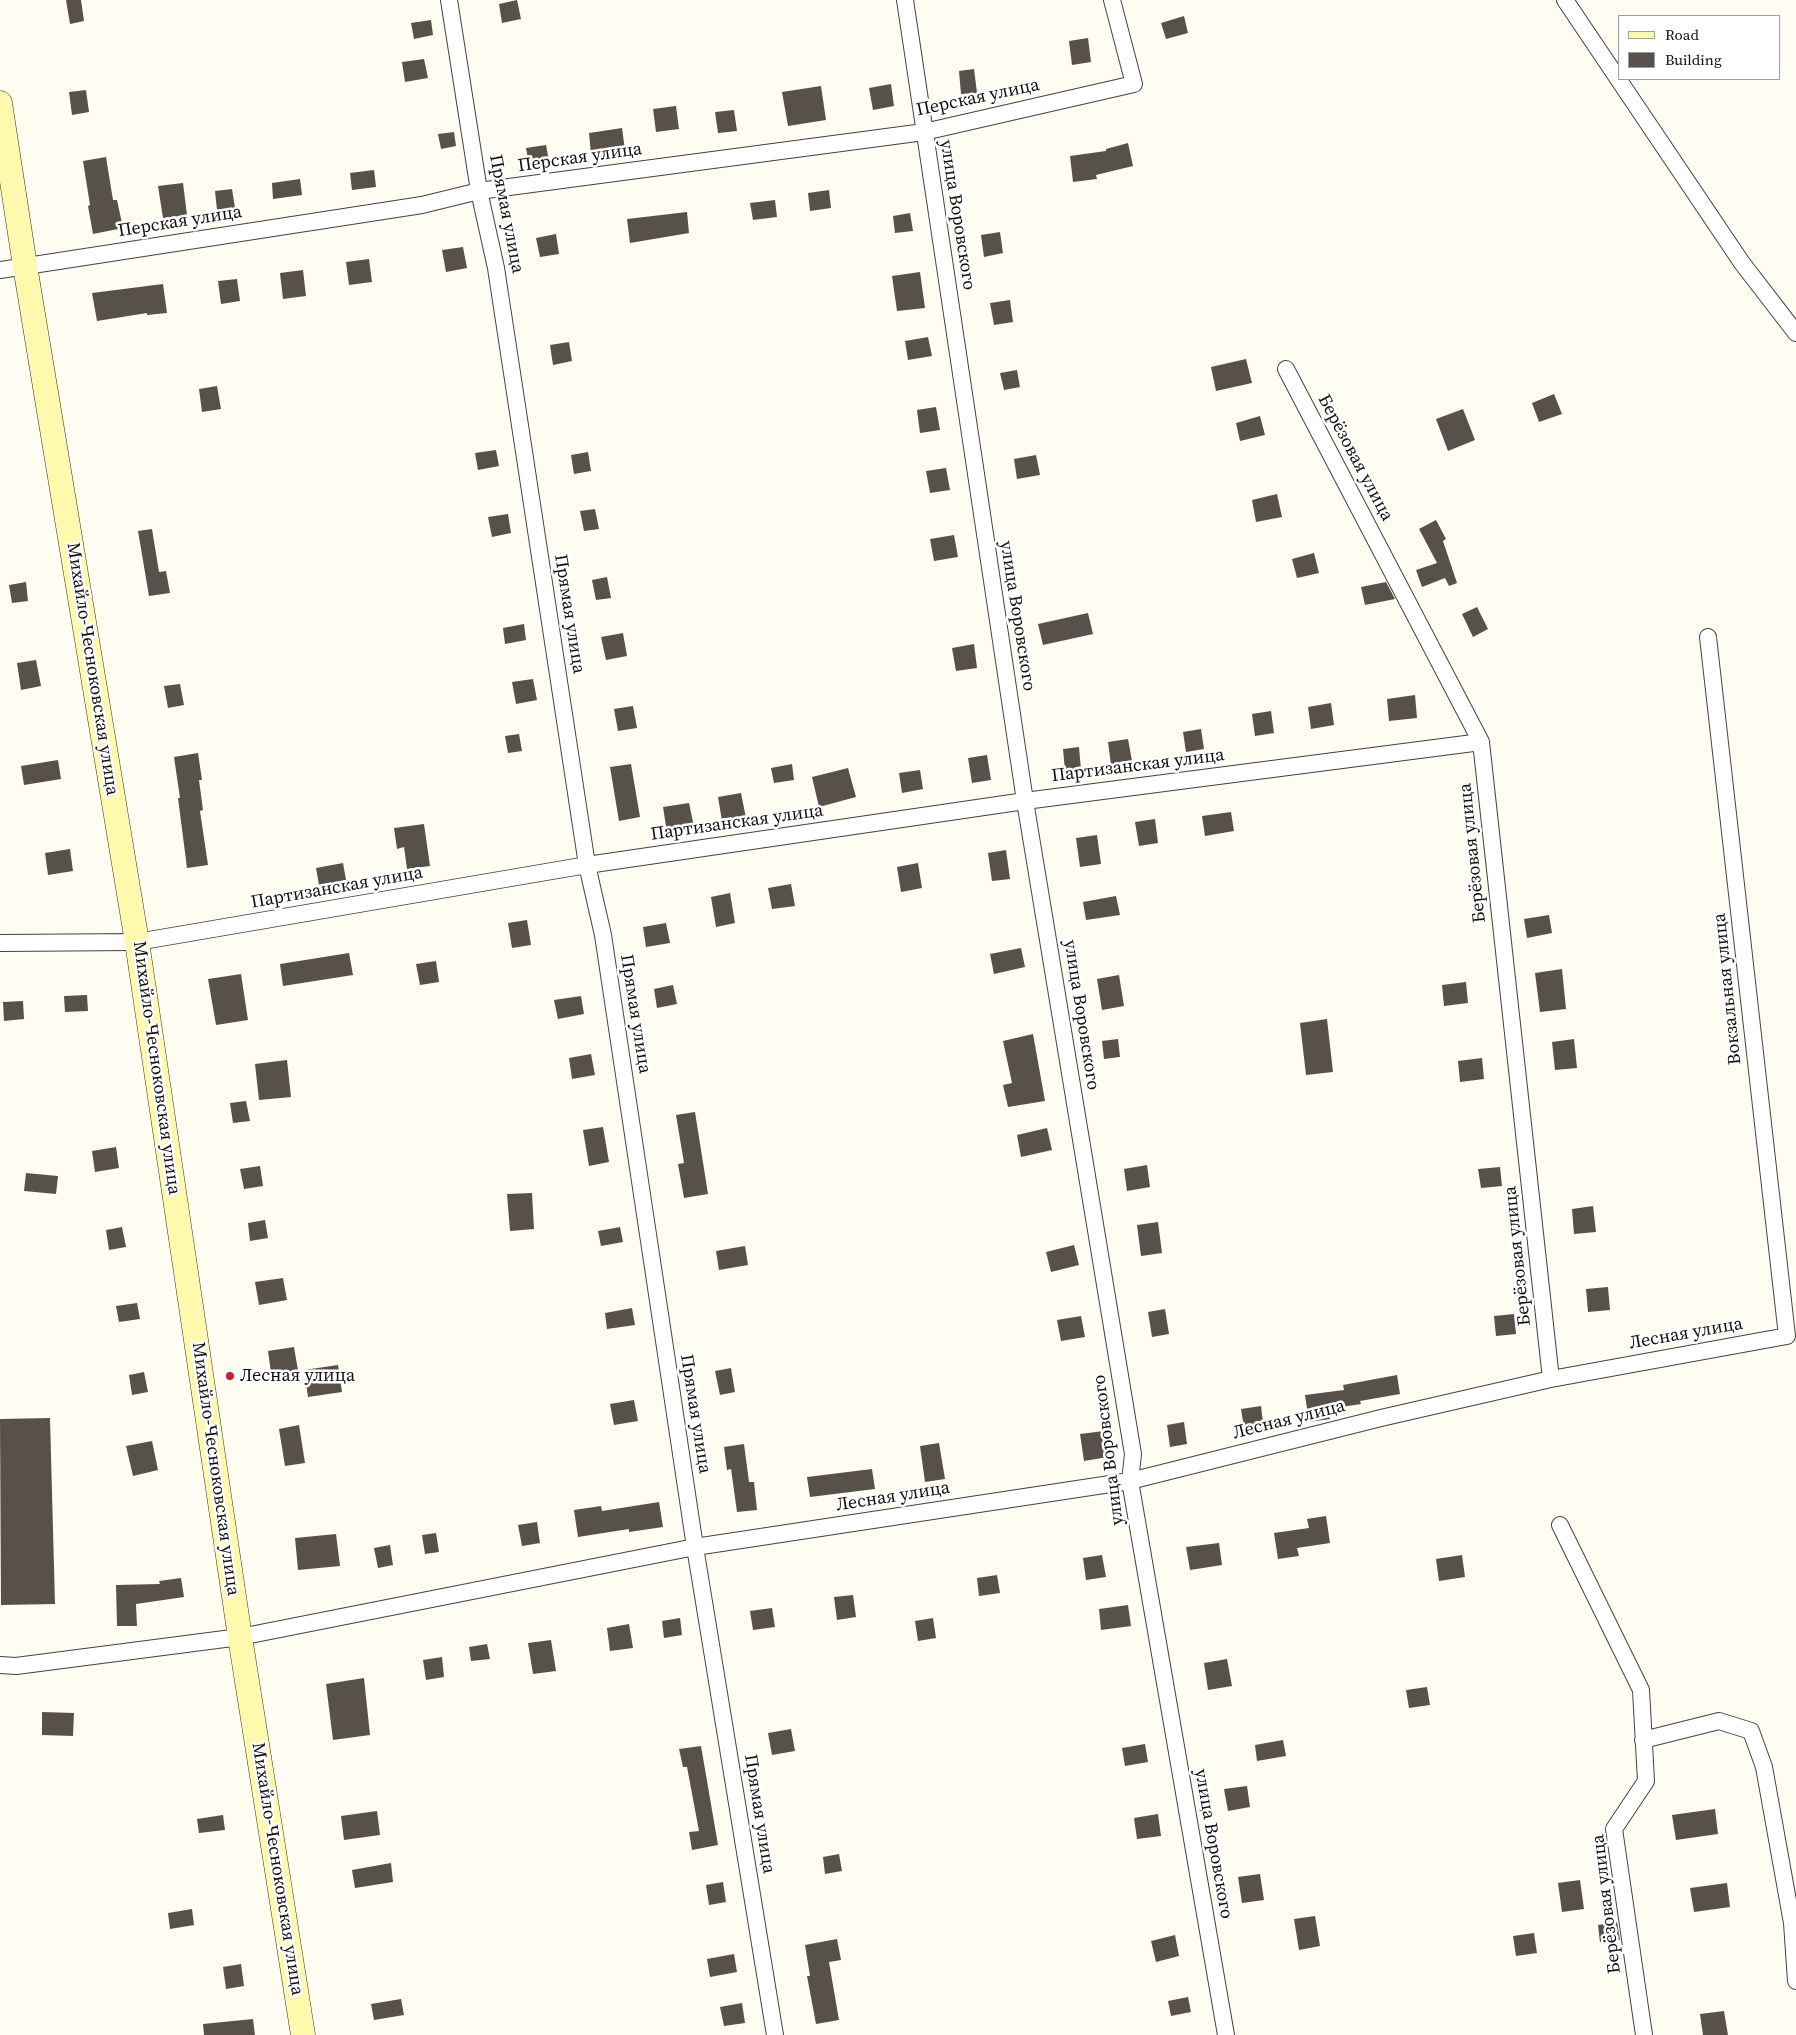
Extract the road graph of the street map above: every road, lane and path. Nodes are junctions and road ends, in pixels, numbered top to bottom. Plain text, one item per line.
1 (449, 0) edge
2 (906, 0) edge
3 (1112, 0) edge
4 (1565, 0) edge
5 (1618, 79) edge
6 (1619, 80) edge
7 (0, 103) edge
8 (924, 132) junction
9 (480, 191) junction
10 (25, 266) junction
11 (0, 270) edge
12 (1796, 333) edge
13 (1286, 369) dead end
14 (1708, 637) dead end
15 (1481, 742) junction
16 (1025, 801) junction
17 (587, 865) junction
18 (137, 942) junction
19 (0, 943) edge
20 (1787, 1336) joint
21 (1551, 1379) junction
22 (1130, 1481) junction
23 (1560, 1525) dead end
24 (695, 1547) junction
25 (240, 1637) junction
26 (0, 1665) edge
27 (1643, 1740) junction
28 (1794, 1923) edge
29 (1796, 1981) edge
30 (303, 2035) edge
31 (775, 2035) edge
32 (1226, 2035) edge
33 (1644, 2035) edge

1 - 9 street, Прямая улица
2 - 8 street, улица Воровского
3 - 8 street, Перская улица
4 - 5 street
6 - 12 street
7 - 10 street, Михайло-Чесноковская улица
8 - 9 street, Перская улица
8 - 16 street, улица Воровского
9 - 10 street, Перская улица
9 - 17 street, Прямая улица
10 - 11 street, Перская улица
10 - 18 street, Михайло-Чесноковская улица
13 - 15 street, Берёзовая улица
14 - 20 street, Вокзальная улица
15 - 16 street, Партизанская улица
15 - 21 street, Берёзовая улица
16 - 17 street, Партизанская улица
16 - 22 street, улица Воровского
17 - 18 street, Партизанская улица
17 - 24 street, Прямая улица
18 - 19 street, Партизанская улица
18 - 25 street, Михайло-Чесноковская улица
20 - 21 street, Лесная улица
21 - 22 street, Лесная улица
22 - 24 street, Лесная улица
22 - 32 street, улица Воровского
23 - 27 street, Берёзовая улица
24 - 25 street, Лесная улица
24 - 31 street, Прямая улица
25 - 26 street, Лесная улица
25 - 30 street, Михайло-Чесноковская улица
27 - 28 street
27 - 33 street, Берёзовая улица
28 - 29 street

